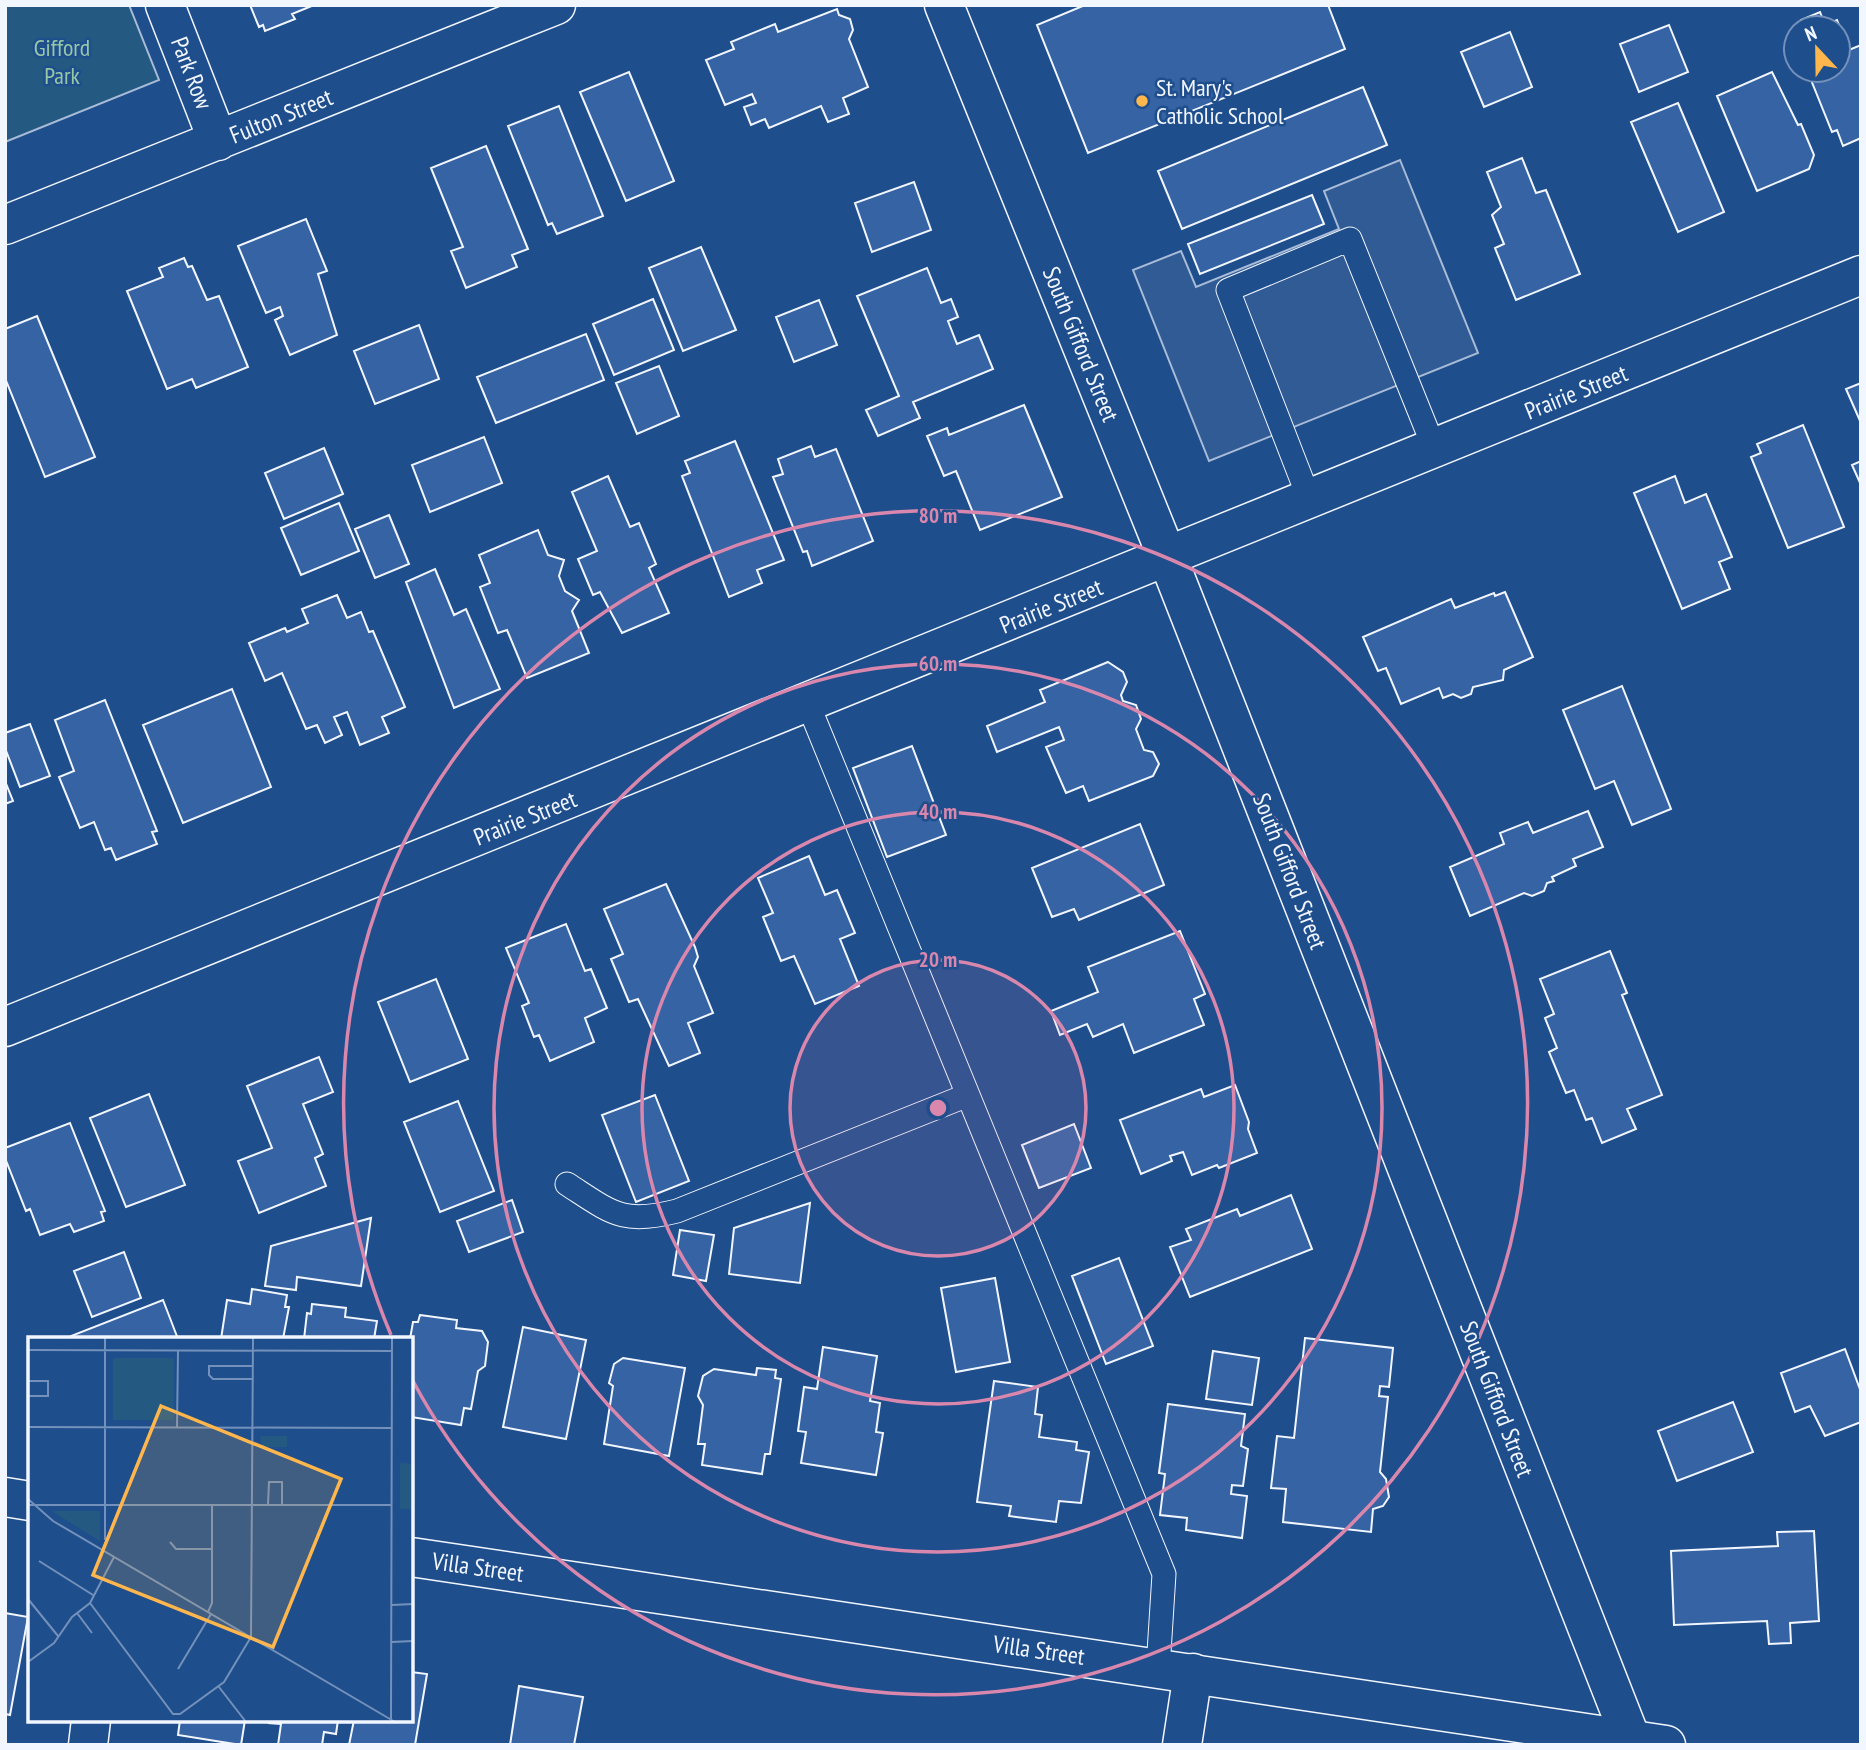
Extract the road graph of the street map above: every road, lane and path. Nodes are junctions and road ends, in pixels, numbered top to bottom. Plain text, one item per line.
1 (165, 5) edge
2 (556, 5) edge
3 (944, 5) edge
4 (218, 141) junction
5 (5, 225) edge
6 (1861, 275) edge
7 (1435, 450) junction
8 (1310, 501) junction
9 (1168, 559) junction
10 (808, 704) junction
11 (5, 1027) edge
12 (968, 1095) junction
13 (567, 1184) dead end
14 (5, 1497) edge
15 (28, 1501) edge
16 (413, 1557) edge
17 (1176, 1671) junction
18 (91, 1722) edge
19 (1643, 1743) edge
20 (88, 1745) edge
21 (1182, 1745) edge

1 - 4 street, Park Row
2 - 4 street, Fulton Street
3 - 9 street, South Gifford Street
4 - 5 street, Fulton Street
6 - 7 street, Prairie Street
7 - 8 street, Prairie Street
7 - 8 lane
8 - 9 street, Prairie Street
9 - 10 street, Prairie Street
9 - 19 street, South Gifford Street
10 - 11 street, Prairie Street
10 - 12 lane
12 - 13 lane
12 - 17 lane
14 - 15 street
16 - 17 street, Villa Street
17 - 19 street, Villa Street
17 - 21 street
18 - 20 street

